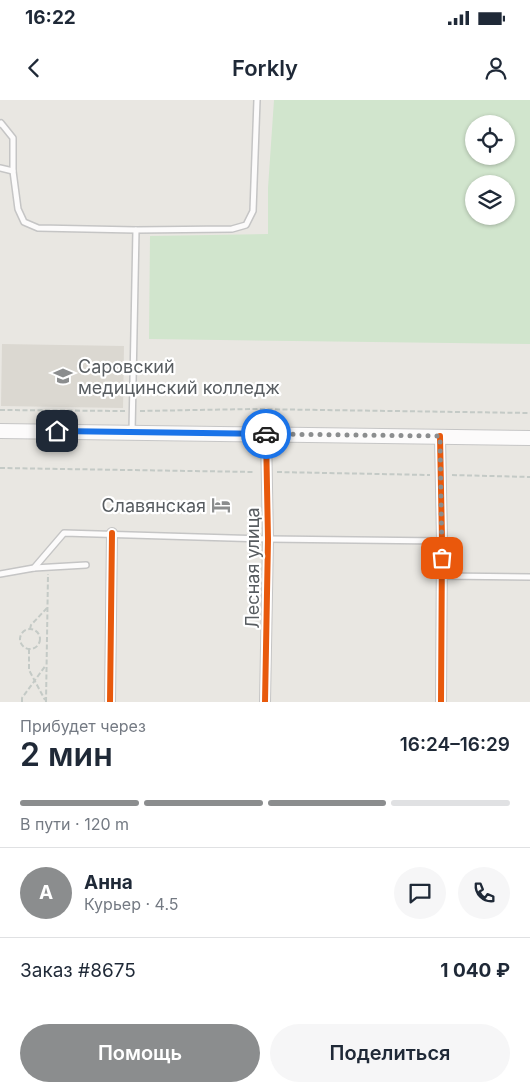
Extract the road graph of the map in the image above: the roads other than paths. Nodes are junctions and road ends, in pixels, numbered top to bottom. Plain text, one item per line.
1 (257, 100) edge
2 (0, 124) edge
3 (0, 168) edge
4 (13, 171) junction
5 (136, 230) junction
6 (0, 430) edge
7 (132, 432) junction
8 (266, 434) junction
9 (440, 436) junction
10 (530, 438) edge
11 (112, 533) junction
12 (268, 539) junction
13 (442, 541) junction
14 (86, 565) dead end
15 (34, 568) junction
16 (0, 574) edge
17 (442, 576) junction
18 (530, 577) edge
19 (110, 702) edge
20 (266, 702) edge
21 (441, 702) edge

1 - 5 lane
2 - 4 lane
3 - 4 lane
4 - 5 lane
5 - 7 lane
6 - 7 main road
7 - 8 main road
8 - 9 main road
8 - 12 street, Лесная улица
9 - 10 main road
9 - 13 street
11 - 12 lane
11 - 15 lane
11 - 19 street
12 - 13 lane
12 - 20 street, Лесная улица
13 - 17 street
14 - 15 lane
15 - 16 lane
17 - 18 lane
17 - 21 street

